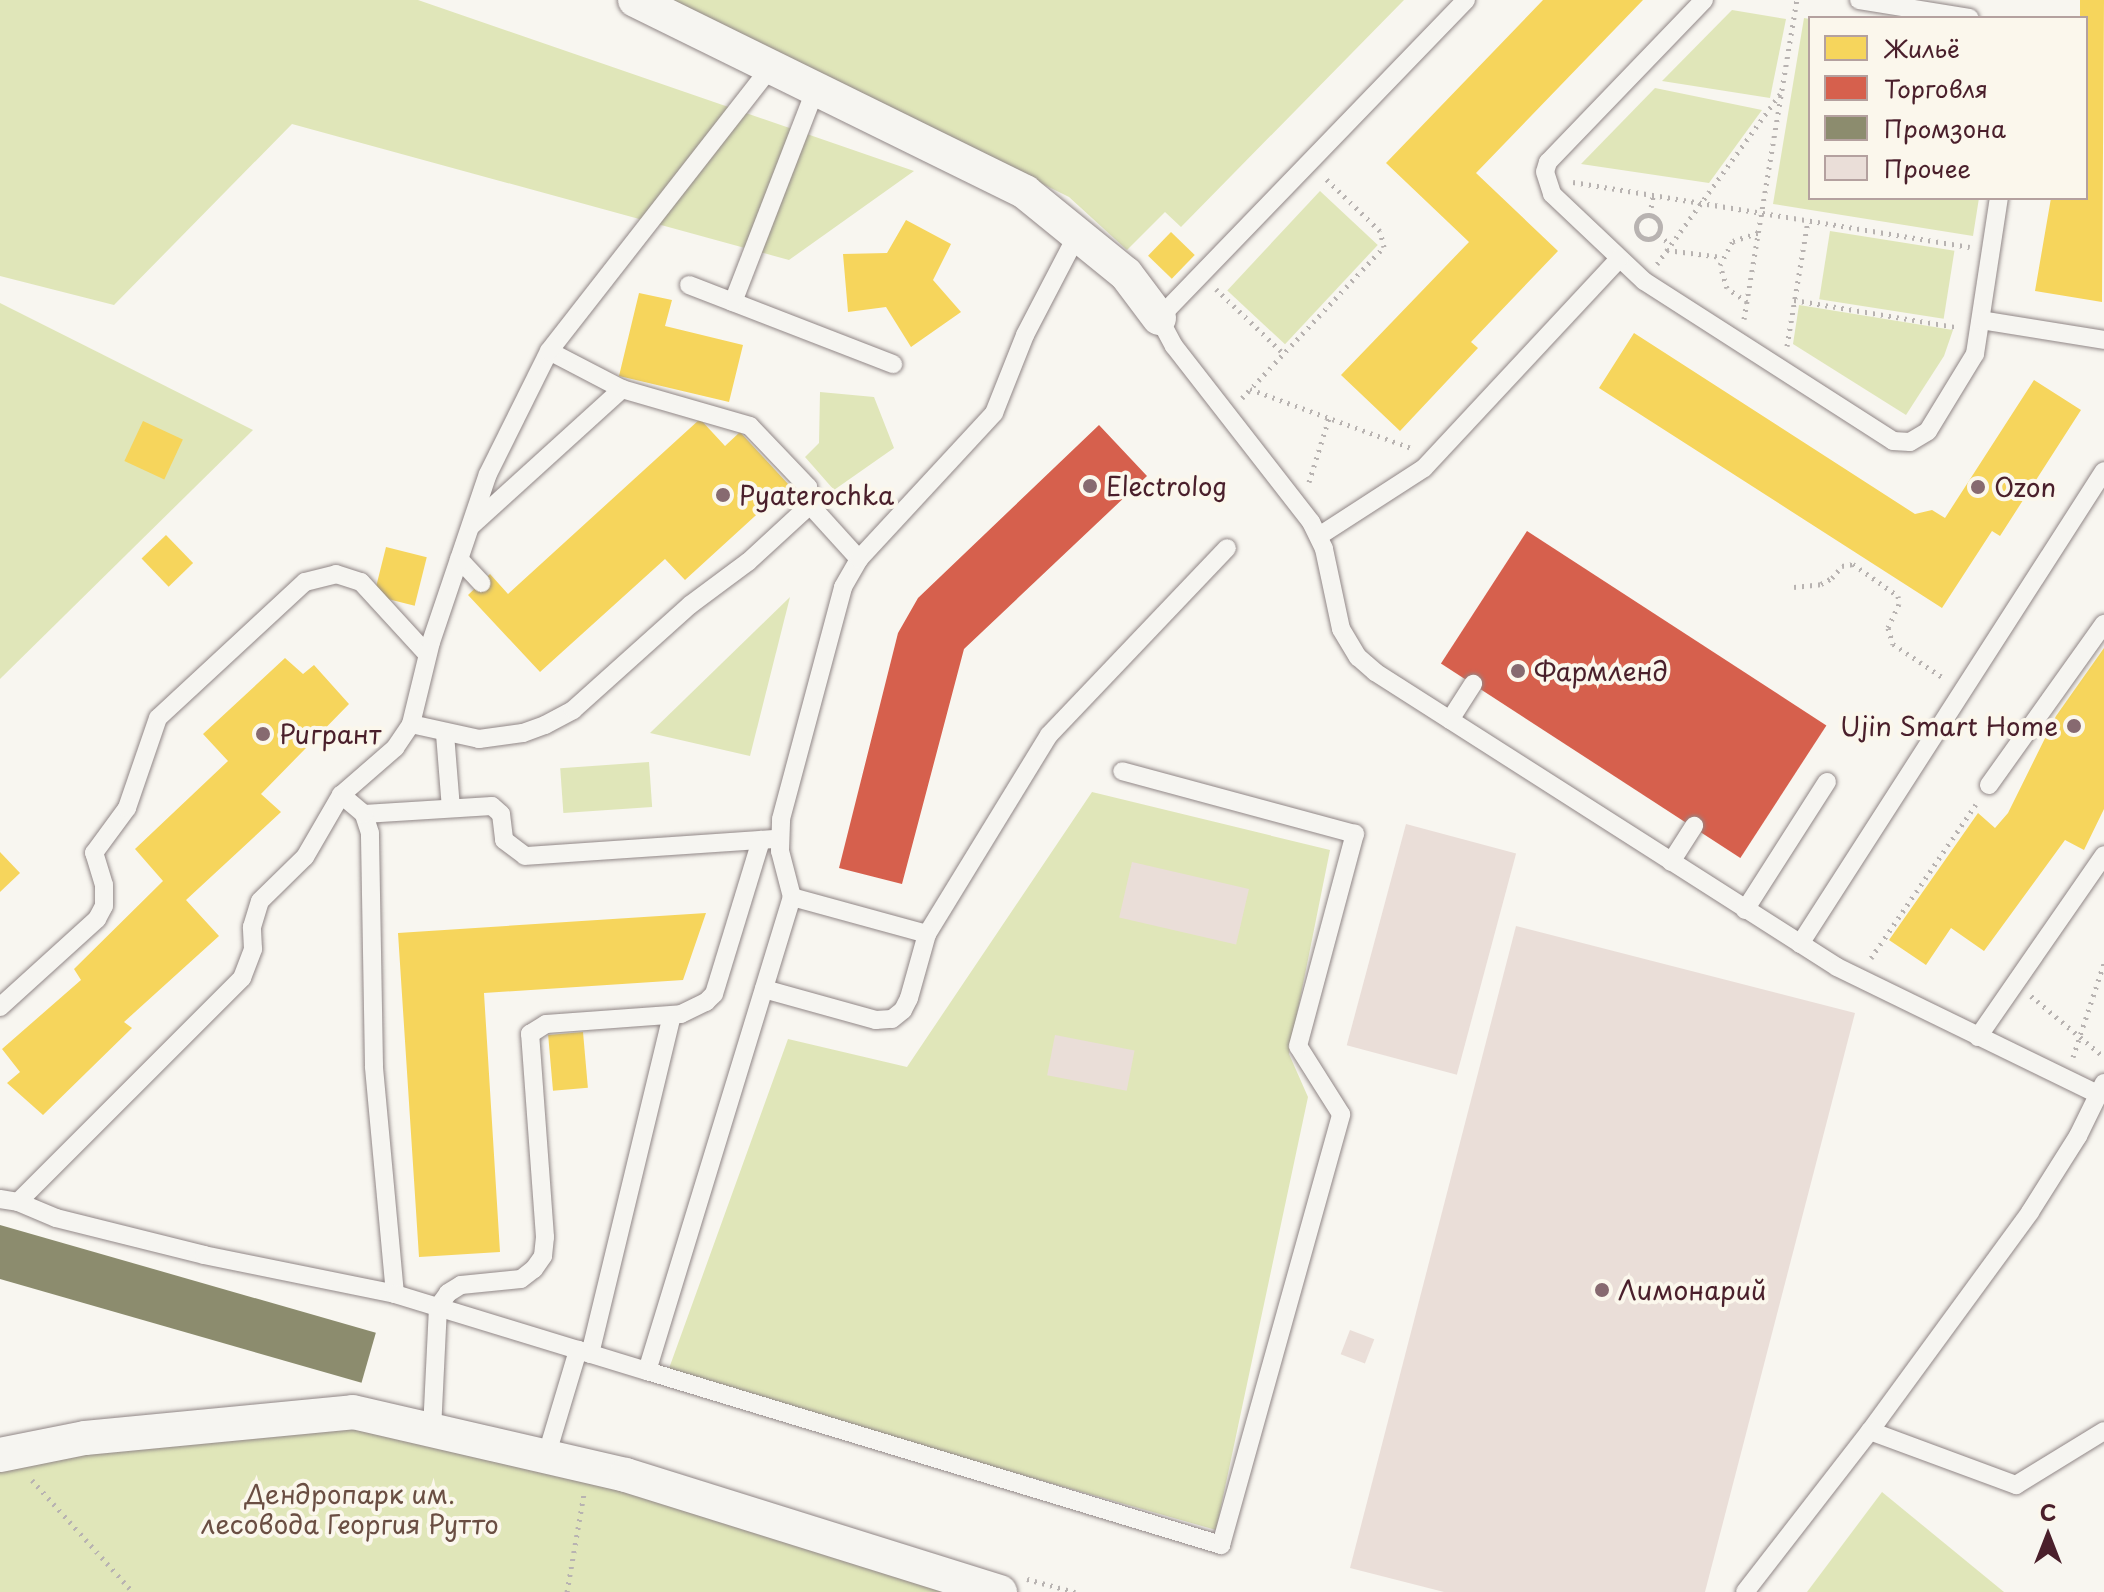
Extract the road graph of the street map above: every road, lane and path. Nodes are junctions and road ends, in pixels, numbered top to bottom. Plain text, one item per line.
1 (635, 0) edge
2 (1466, 0) edge
3 (1704, 0) edge
4 (1797, 0) edge
5 (1859, 0) edge
6 (1958, 16) edge
7 (772, 66) junction
8 (816, 88) junction
9 (1781, 92) junction
10 (1309, 162) junction
11 (1545, 177) junction
12 (1653, 195) junction
13 (1999, 200) edge
14 (1701, 203) junction
15 (1762, 213) junction
16 (1650, 215) junction
17 (1808, 220) junction
18 (1078, 233) junction
19 (1758, 233) junction
20 (1658, 235) junction
21 (1669, 247) junction
22 (1991, 250) junction
23 (1722, 257) junction
24 (1619, 259) junction
25 (1201, 275) junction
26 (1644, 281) junction
27 (689, 285) dead end
28 (1794, 300) junction
29 (733, 302) junction
30 (1747, 302) junction
31 (1159, 318) junction
32 (1980, 326) junction
33 (2104, 340) edge
34 (1740, 343) junction
35 (549, 351) junction
36 (1284, 354) junction
37 (893, 364) dead end
38 (1783, 370) junction
39 (622, 389) junction
40 (1250, 389) junction
41 (1226, 414) junction
42 (1329, 418) junction
43 (1435, 457) junction
44 (2104, 471) edge
45 (810, 505) junction
46 (1301, 509) junction
47 (469, 528) junction
48 (1319, 536) junction
49 (1227, 548) dead end
50 (459, 559) junction
51 (859, 559) junction
52 (481, 583) dead end
53 (1794, 587) dead end
54 (2104, 624) edge
55 (427, 654) junction
56 (1473, 684) dead end
57 (1963, 690) junction
58 (1450, 720) junction
59 (411, 724) junction
60 (445, 734) junction
61 (1122, 771) dead end
62 (1827, 782) dead end
63 (1989, 785) joint
64 (341, 795) junction
65 (451, 808) junction
66 (364, 814) junction
67 (1694, 826) dead end
68 (770, 839) junction
69 (2104, 855) edge
70 (1671, 862) junction
71 (792, 897) junction
72 (1745, 910) junction
73 (927, 934) junction
74 (1800, 944) junction
75 (2104, 963) edge
76 (1856, 978) junction
77 (2015, 982) junction
78 (764, 989) junction
79 (0, 1007) edge
80 (672, 1016) junction
81 (1978, 1037) junction
82 (2080, 1037) junction
83 (2104, 1057) edge
84 (2066, 1079) junction
85 (2102, 1089) edge
86 (9, 1201) edge
87 (395, 1294) junction
88 (438, 1307) junction
89 (584, 1352) junction
90 (647, 1371) junction
91 (432, 1430) junction
92 (1870, 1431) junction
93 (2104, 1431) edge
94 (4, 1454) edge
95 (546, 1457) junction
96 (589, 1467) junction
97 (133, 1592) edge
98 (567, 1592) edge
99 (1000, 1592) edge
100 (1745, 1592) edge

1 - 7 street
2 - 10 lane
3 - 11 lane
4 - 9 path
5 - 6 lane
7 - 8 street
7 - 35 lane
8 - 18 street
8 - 29 lane
9 - 14 path
9 - 15 path
10 - 25 lane
10 - 36 path
11 - 12 path
11 - 24 lane
12 - 14 path
12 - 16 path
13 - 22 lane
14 - 15 path
14 - 21 path
15 - 17 path
15 - 19 path
16 - 20 path
16 - 20 path
17 - 22 path
17 - 28 path
18 - 31 street
18 - 51 lane
19 - 23 path
19 - 30 path
20 - 21 path
21 - 23 path
21 - 26 path
22 - 32 lane
23 - 30 path
24 - 26 lane
24 - 43 lane
25 - 31 lane
25 - 36 path
26 - 34 lane
27 - 29 lane
28 - 32 path
28 - 38 path
29 - 37 lane
30 - 34 path
31 - 41 lane
32 - 33 lane
32 - 38 lane
34 - 38 lane
35 - 39 lane
35 - 47 lane
36 - 40 path
39 - 45 lane
39 - 47 lane
40 - 41 path
40 - 42 path
41 - 46 lane
42 - 43 path
42 - 46 path
43 - 48 lane
44 - 57 lane
45 - 51 lane
45 - 60 lane
46 - 48 lane
47 - 50 lane
48 - 58 lane
49 - 73 lane
50 - 52 lane
50 - 55 lane
51 - 68 lane
53 - 57 path
54 - 63 lane
55 - 59 lane
55 - 79 lane
56 - 58 lane
57 - 74 lane
58 - 70 lane
59 - 60 lane
59 - 64 lane
60 - 65 lane
61 - 90 lane
62 - 72 lane
63 - 76 path
64 - 66 lane
64 - 86 lane
65 - 66 lane
65 - 68 lane
66 - 87 lane
67 - 70 lane
68 - 71 lane
68 - 80 lane
69 - 77 lane
70 - 72 lane
71 - 73 lane
71 - 78 lane
72 - 74 lane
73 - 78 lane
74 - 76 lane
75 - 82 path
76 - 81 lane
77 - 81 lane
77 - 82 path
78 - 90 lane
80 - 88 lane
80 - 89 lane
81 - 84 lane
82 - 83 path
82 - 84 path
84 - 85 lane
85 - 92 lane
86 - 87 lane
87 - 88 lane
88 - 89 lane
88 - 91 lane
89 - 90 lane
89 - 95 lane
91 - 94 street
91 - 95 street
92 - 93 lane
92 - 100 lane
94 - 97 path
95 - 96 street
96 - 98 path
96 - 99 street

